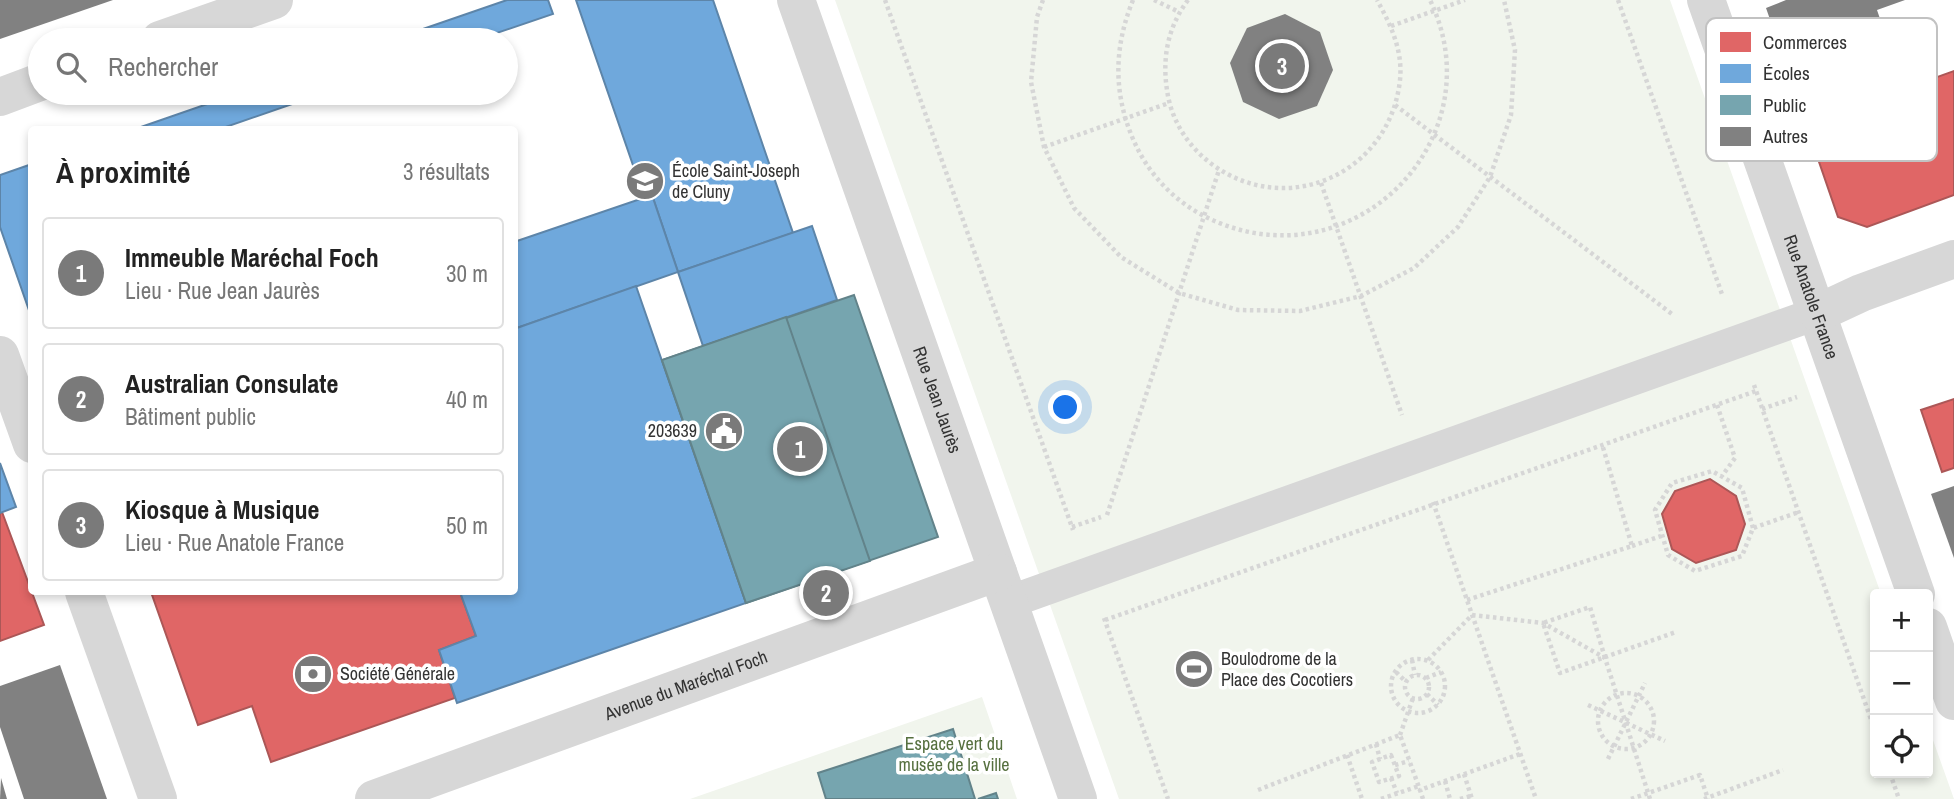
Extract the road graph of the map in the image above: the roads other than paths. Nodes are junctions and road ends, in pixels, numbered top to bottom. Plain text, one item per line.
1 (274, 0) edge
2 (796, 0) edge
3 (1706, 0) edge
4 (1712, 18) edge
5 (194, 28) edge
6 (28, 86) edge
7 (0, 97) edge
8 (1764, 161) edge
9 (1954, 259) edge
10 (1818, 313) junction
11 (0, 355) edge
12 (28, 433) edge
13 (1003, 587) junction
14 (1914, 589) edge
15 (85, 595) edge
16 (1933, 641) edge
17 (1954, 701) edge
18 (158, 799) edge
19 (374, 799) edge
20 (1078, 799) edge

1 - 5 street
2 - 13 street, Rue Jean Jaurès
3 - 4 street, Rue Anatole France
6 - 7 street
8 - 10 street, Rue Anatole France
9 - 10 street
10 - 13 lane
10 - 14 street, Rue Anatole France
11 - 12 street
13 - 19 street, Avenue du Maréchal Foch
13 - 20 street, Rue Jean Jaurès
15 - 18 street
16 - 17 street

